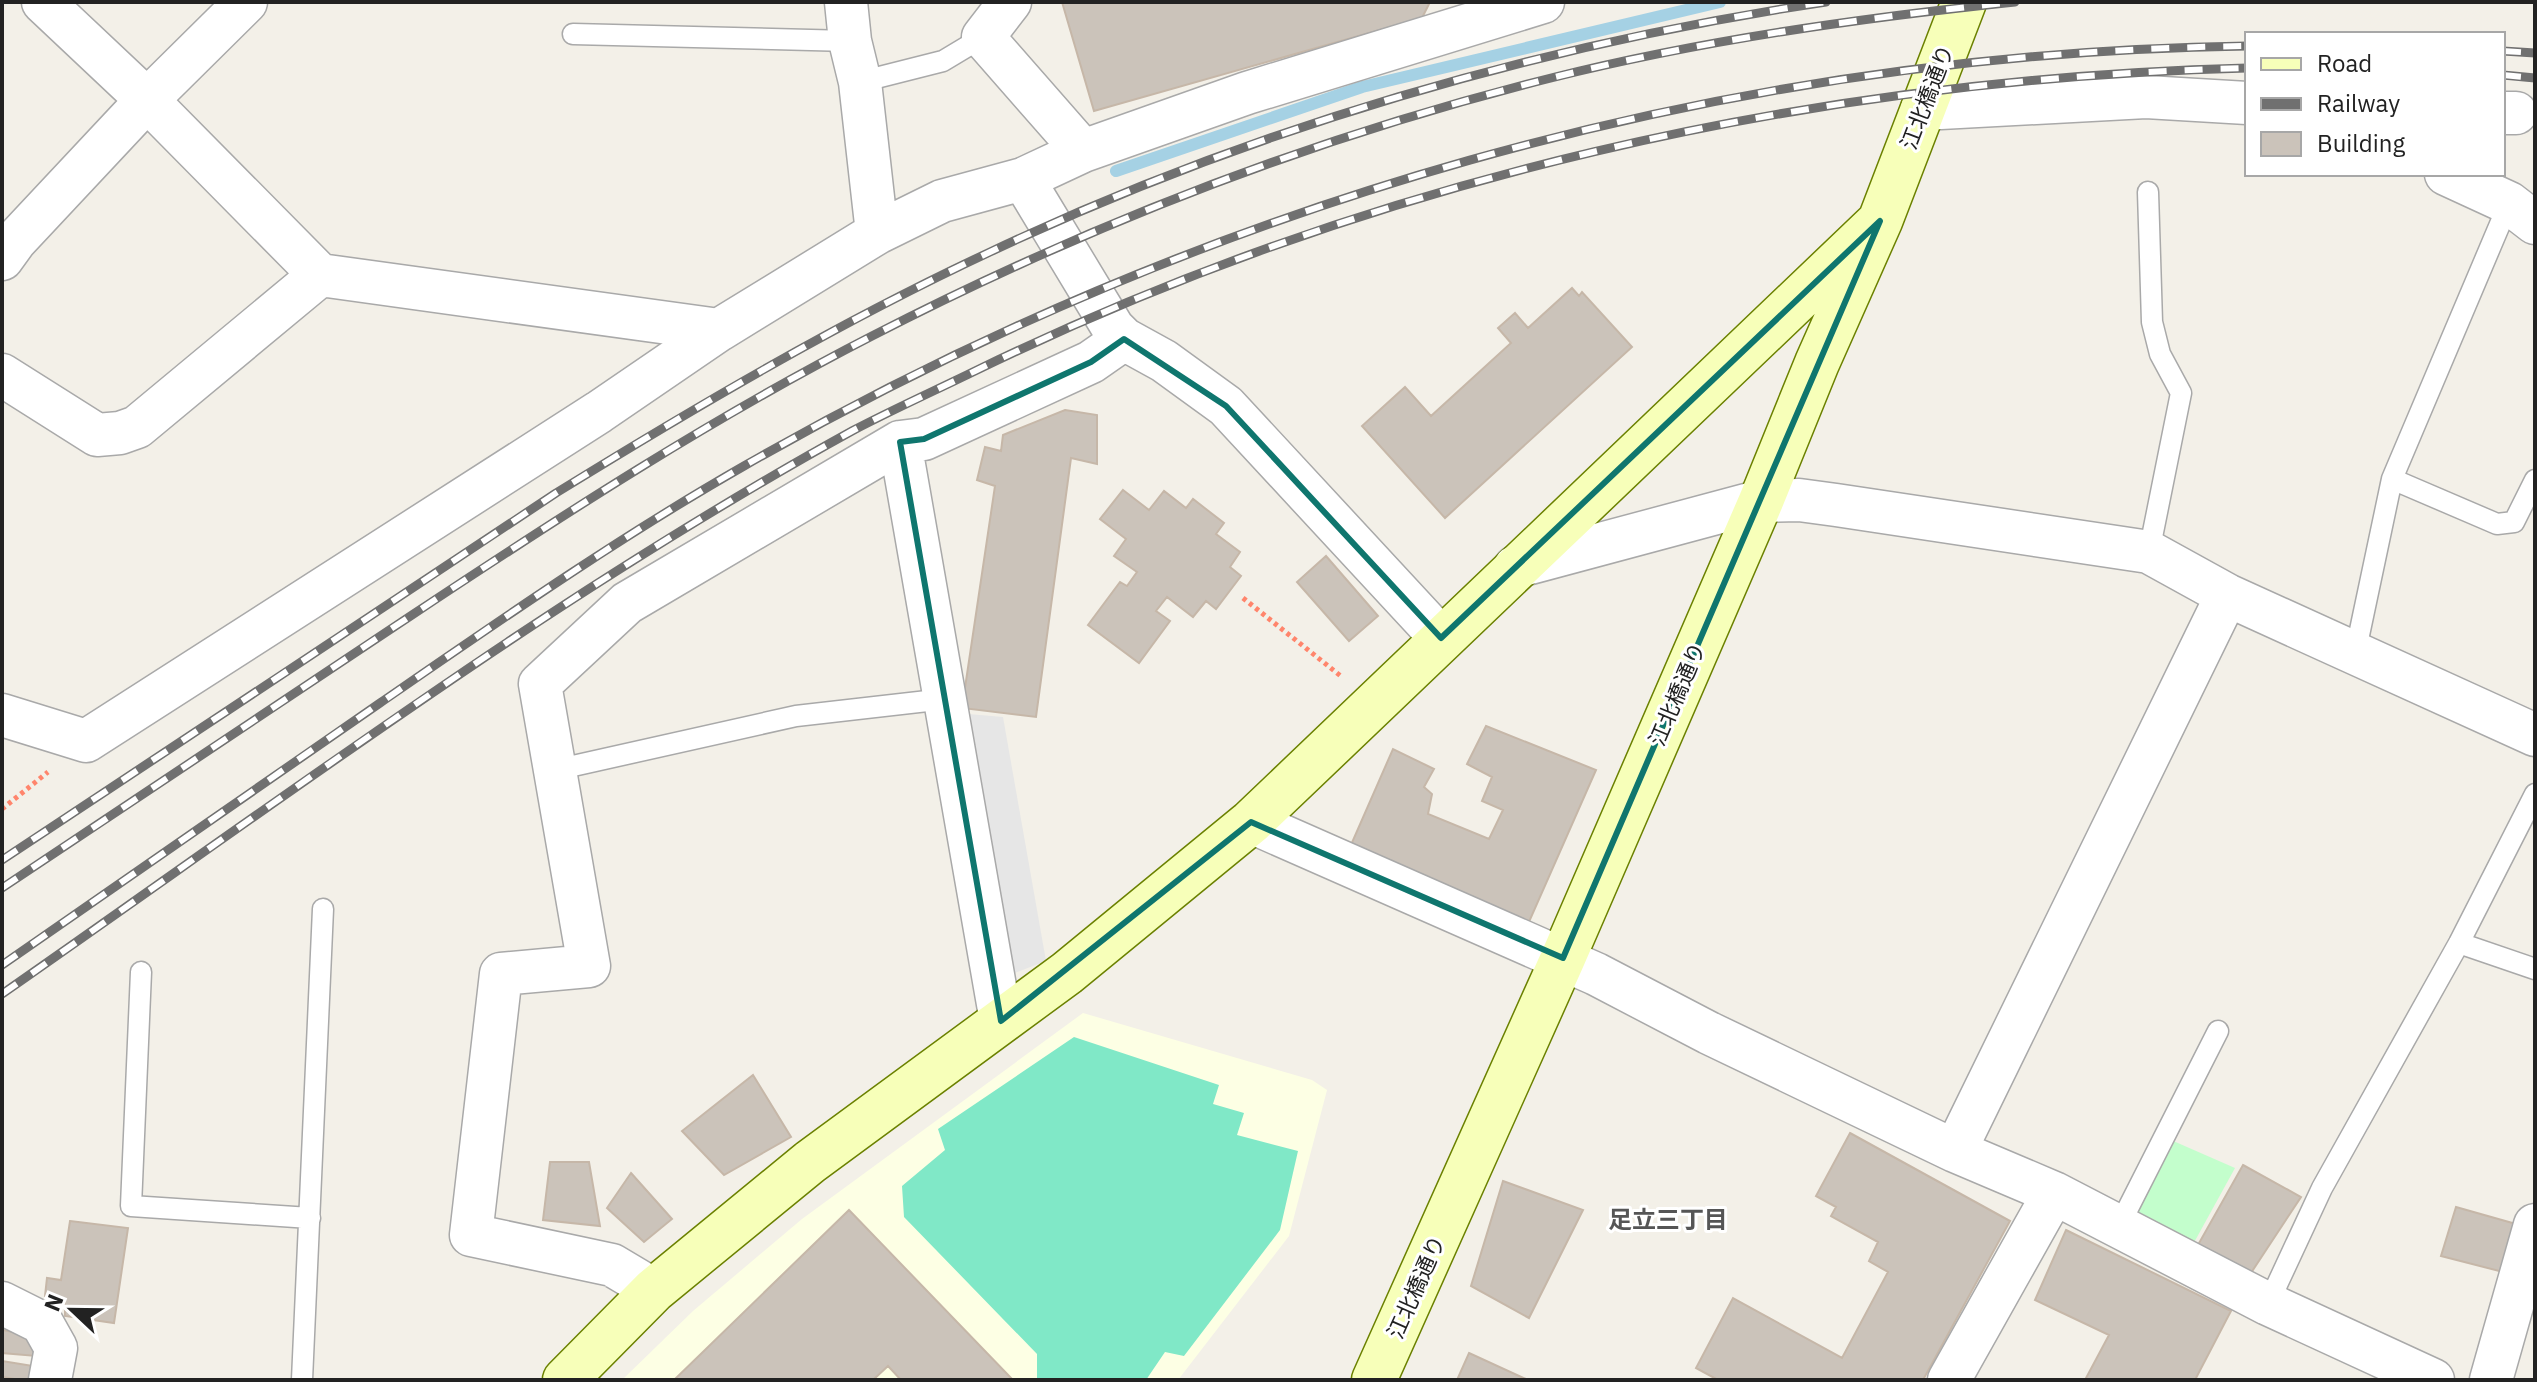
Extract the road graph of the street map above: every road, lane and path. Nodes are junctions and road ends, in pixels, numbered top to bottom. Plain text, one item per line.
1 (43, 2) edge
2 (246, 2) edge
3 (1010, 2) edge
4 (1543, 2) edge
5 (1964, 2) edge
6 (848, 21) edge
7 (573, 34) dead end
8 (983, 37) junction
9 (860, 82) junction
10 (147, 100) junction
11 (2245, 103) edge
12 (1922, 109) junction
13 (1083, 151) junction
14 (2450, 176) edge
15 (1023, 179) junction
16 (2148, 192) dead end
17 (2522, 213) edge
18 (1880, 221) junction
19 (877, 233) junction
20 (2, 259) edge
21 (320, 275) junction
22 (719, 330) junction
23 (1124, 339) junction
24 (2, 375) edge
25 (900, 442) junction
26 (2392, 479) junction
27 (2535, 480) edge
28 (1761, 501) junction
29 (2149, 552) junction
30 (1515, 567) junction
31 (2227, 595) junction
32 (1243, 598) dead end
33 (1441, 638) junction
34 (2355, 654) junction
35 (1352, 685) dead end
36 (945, 699) junction
37 (2, 715) edge
38 (2535, 735) edge
39 (555, 770) junction
40 (2535, 794) edge
41 (1251, 822) junction
42 (323, 909) dead end
43 (2459, 943) junction
44 (1563, 958) junction
45 (2535, 969) edge
46 (141, 972) dead end
47 (1001, 1021) junction
48 (2218, 1031) dead end
49 (1955, 1151) junction
50 (2054, 1193) junction
51 (310, 1218) junction
52 (2120, 1224) junction
53 (2535, 1225) edge
54 (654, 1290) junction
55 (2, 1303) edge
56 (2268, 1304) junction
57 (50, 1380) edge
58 (302, 1380) edge
59 (565, 1380) edge
60 (1374, 1380) edge
61 (1949, 1380) edge
62 (2433, 1380) edge
63 (2491, 1380) edge

1 - 10 street
2 - 10 street
3 - 8 street
4 - 13 street
5 - 12 street, 江北橋通り
6 - 7 lane
6 - 9 street
8 - 9 lane
8 - 13 street
9 - 19 street
10 - 20 street
10 - 21 street
11 - 12 street
12 - 18 street, 江北橋通り
13 - 15 street
14 - 17 street
15 - 19 street
15 - 23 street
16 - 29 lane
17 - 26 lane
18 - 28 street, 江北橋通り
18 - 30 street
19 - 22 street
21 - 22 street
21 - 24 street
22 - 37 street
23 - 25 street
23 - 33 street
25 - 36 street
25 - 39 street
26 - 27 lane
26 - 34 lane
28 - 29 street
28 - 30 street
28 - 44 street, 江北橋通り
29 - 31 street
30 - 33 street
31 - 34 street
31 - 49 street
32 - 35 path
33 - 41 street
34 - 38 street
36 - 39 lane
36 - 47 street
39 - 54 street
40 - 43 lane
41 - 44 street
41 - 47 street
42 - 51 lane
43 - 45 lane
43 - 56 lane
44 - 49 street
44 - 60 street, 江北橋通り
46 - 51 lane
47 - 54 street
48 - 52 lane
49 - 50 street
50 - 52 street
50 - 61 street
51 - 58 lane
52 - 56 street
53 - 63 street
54 - 59 street
55 - 57 street
56 - 62 street

